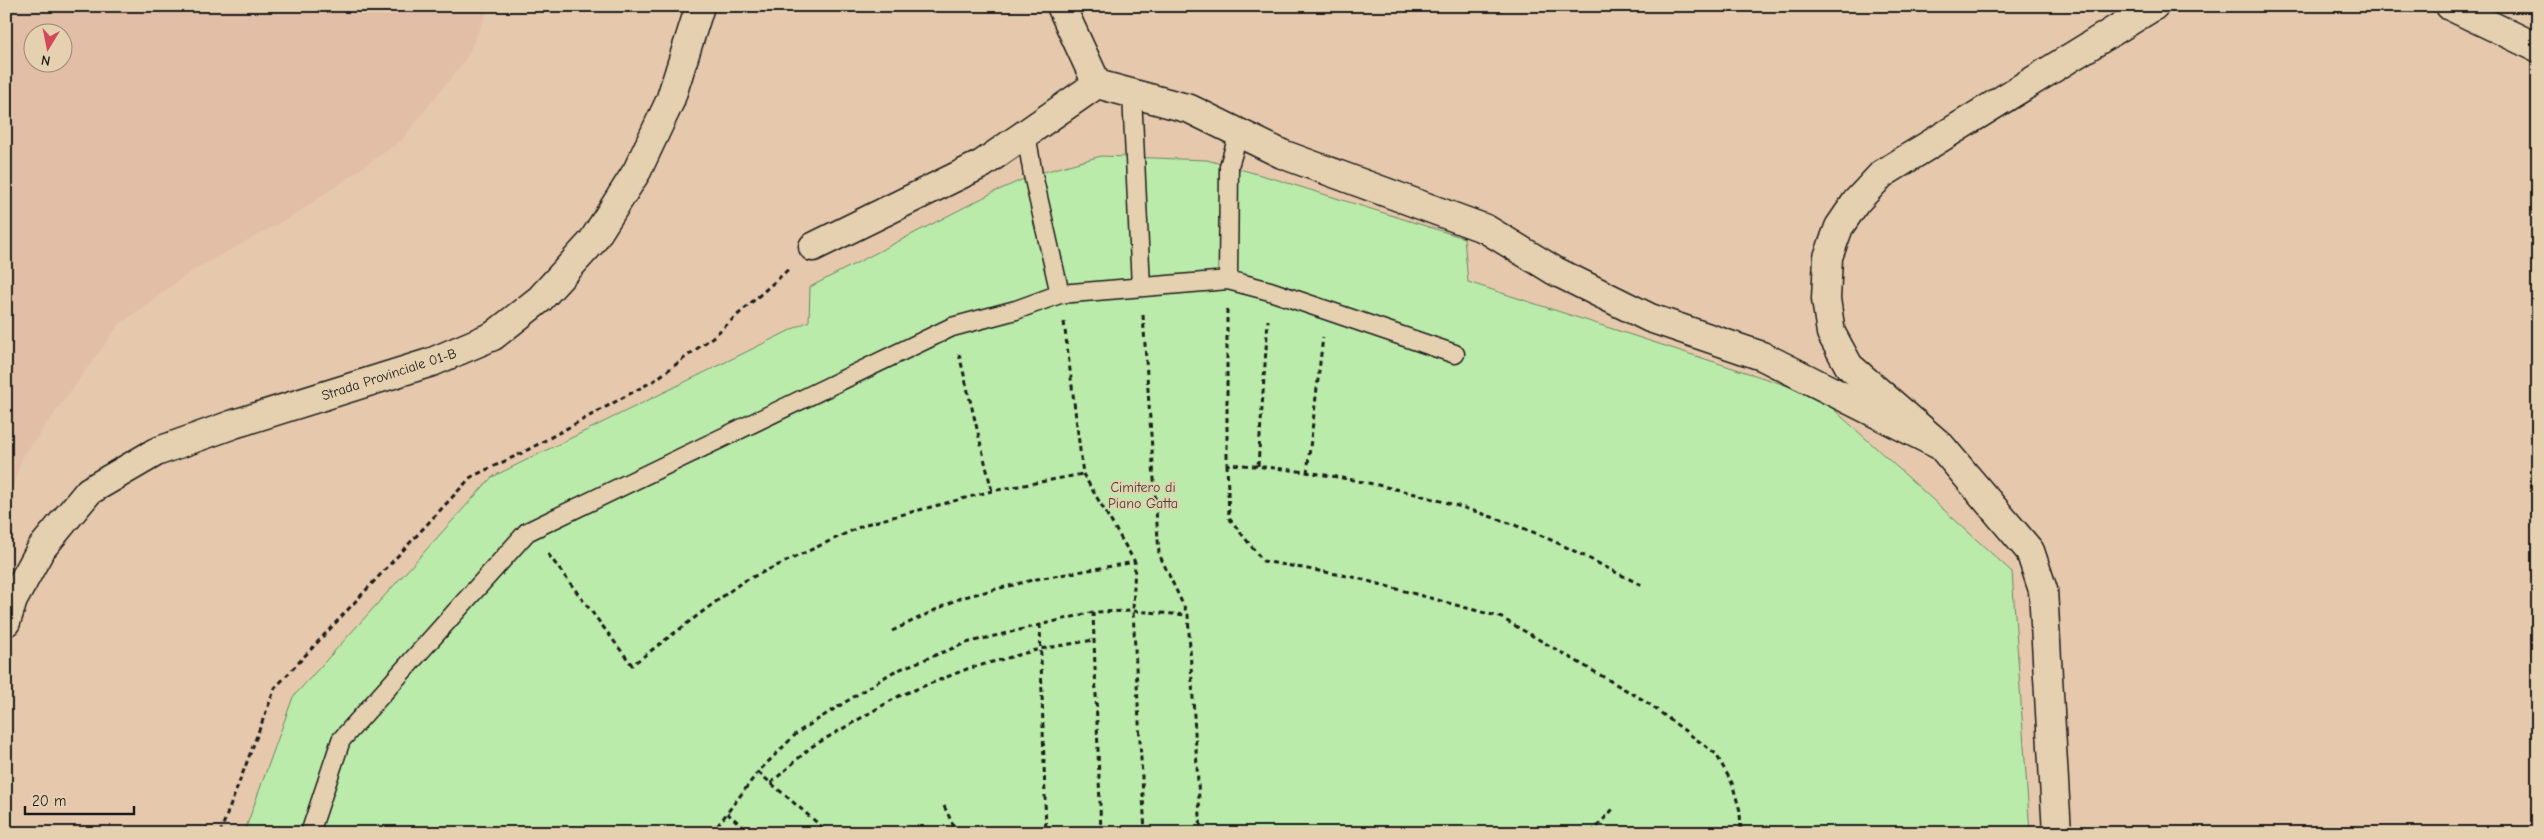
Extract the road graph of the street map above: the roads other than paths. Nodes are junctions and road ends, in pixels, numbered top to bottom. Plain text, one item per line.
1 (700, 6) edge
2 (1061, 6) edge
3 (2154, 6) edge
4 (2450, 6) edge
5 (2538, 48) edge
6 (1097, 84) junction
7 (1132, 94) junction
8 (1026, 133) junction
9 (1239, 133) junction
10 (813, 247) road end
11 (1228, 280) junction
12 (1141, 287) junction
13 (1060, 294) junction
14 (1455, 354) dead end
15 (1941, 446) junction
16 (6, 622) edge
17 (310, 833) edge
18 (2057, 833) edge

1 - 16 street, Strada Provinciale 01-B
2 - 6 street
3 - 15 street
4 - 5 street
6 - 7 street
6 - 8 street
7 - 9 street
7 - 12 lane
8 - 10 street
8 - 13 lane
9 - 11 lane
9 - 15 street
11 - 12 lane
11 - 14 lane
12 - 13 lane
13 - 17 lane
15 - 18 street

